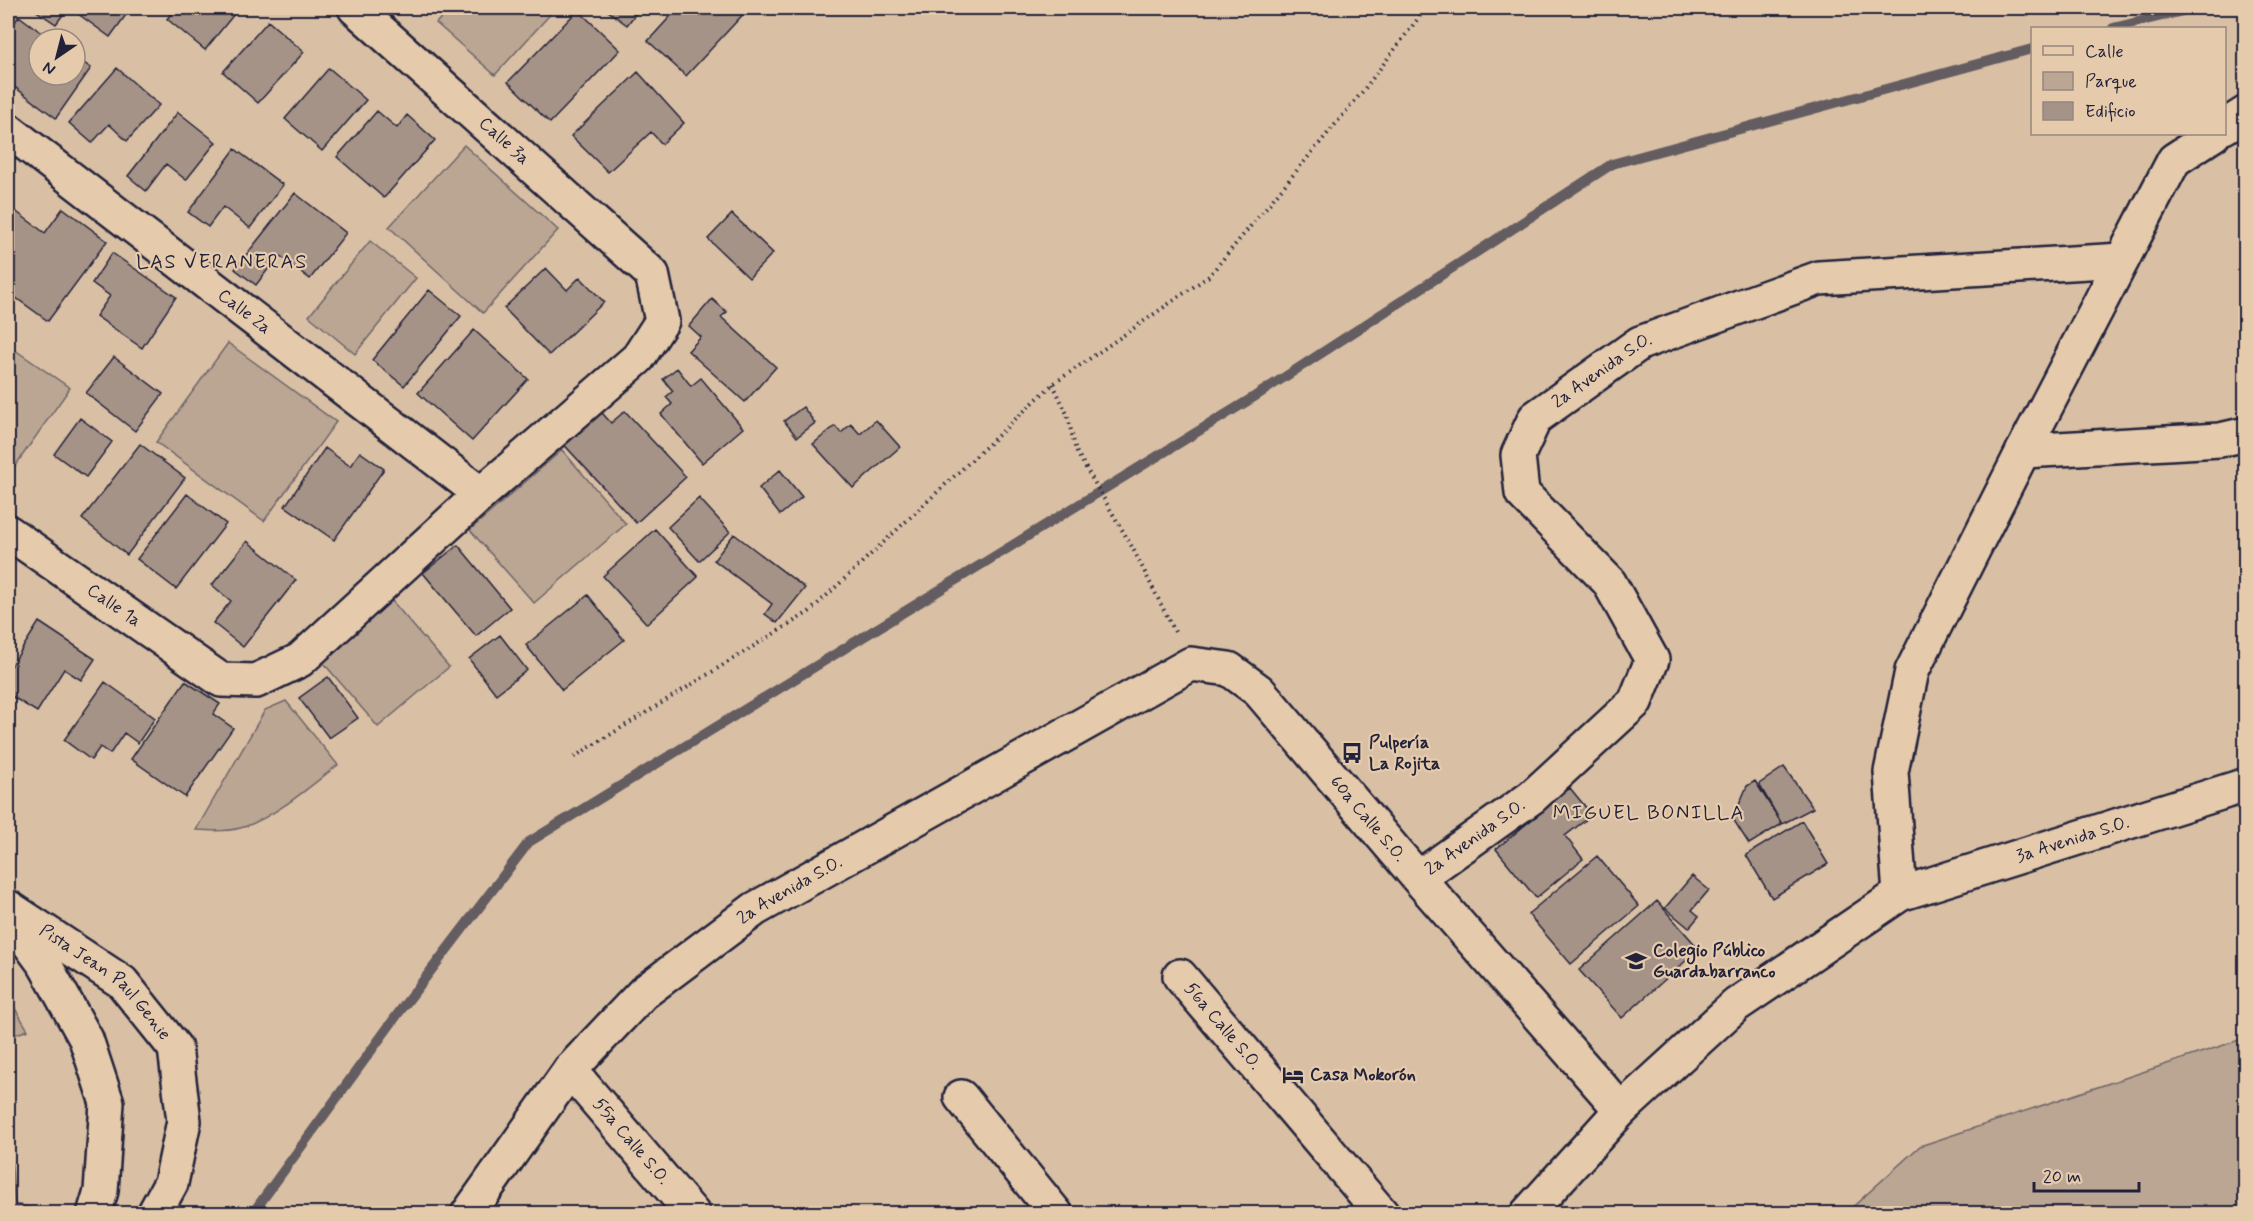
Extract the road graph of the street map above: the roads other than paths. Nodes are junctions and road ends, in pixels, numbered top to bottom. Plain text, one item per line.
1 (355, 8) edge
2 (2246, 113) edge
3 (2226, 126) edge
4 (8, 130) edge
5 (2212, 135) edge
6 (2122, 260) junction
7 (2246, 434) edge
8 (2023, 451) junction
9 (482, 494) junction
10 (8, 532) edge
11 (1191, 664) joint
12 (2246, 785) edge
13 (1418, 878) junction
14 (1900, 894) junction
15 (8, 907) edge
16 (8, 915) edge
17 (1180, 976) dead end
18 (570, 1070) junction
19 (961, 1097) dead end
20 (1621, 1110) junction
21 (94, 1214) edge
22 (154, 1214) edge
23 (468, 1214) edge
24 (693, 1214) edge
25 (1056, 1214) edge
26 (1382, 1214) edge
27 (1527, 1214) edge

1 - 9 street, Calle 3a
2 - 3 street
4 - 9 street, Calle 2a
5 - 6 street
6 - 8 street
6 - 13 street, 2a Avenida S.O.
7 - 8 street
8 - 14 street
9 - 10 street, Calle 1a
11 - 13 street, 60a Calle S.O.
11 - 18 street, 2a Avenida S.O.
12 - 14 street, 3a Avenida S.O.
13 - 20 street, 60a Calle S.O.
14 - 20 street, 3a Avenida S.O.
15 - 22 street, Pista Jean Paul Genie
16 - 21 street, Pista Jean Paul Genie
17 - 26 street, 56a Calle S.O.
18 - 23 street, 2a Avenida S.O.
18 - 24 street, 55a Calle S.O.
19 - 25 street
20 - 27 street

